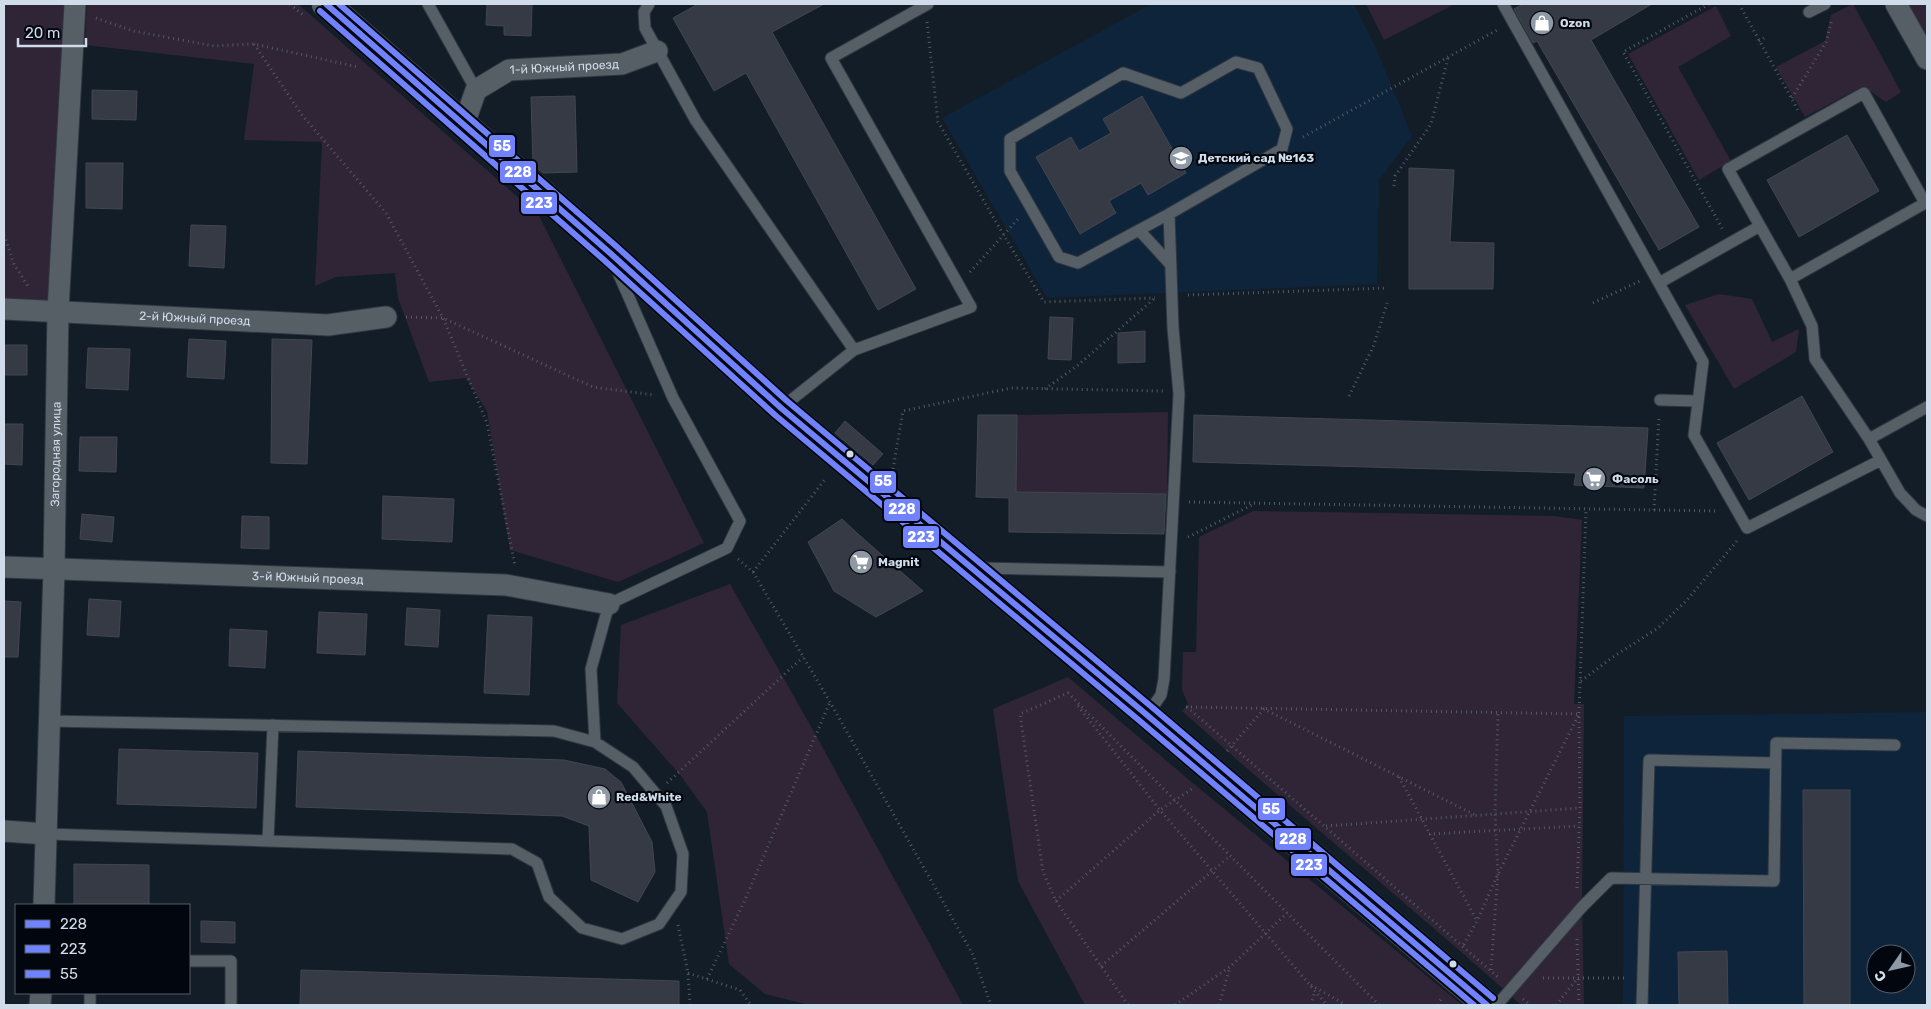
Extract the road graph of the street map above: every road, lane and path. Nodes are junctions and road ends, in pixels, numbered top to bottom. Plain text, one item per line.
1 (326, 4) edge
2 (428, 4) edge
3 (649, 4) edge
4 (926, 4) edge
5 (1503, 4) edge
6 (1709, 4) edge
7 (1739, 4) edge
8 (1825, 4) edge
9 (1896, 4) edge
10 (82, 10) edge
11 (1809, 12) dead end
12 (1833, 13) dead end
13 (1513, 21) junction
14 (1764, 38) dead end
15 (1759, 41) junction
16 (254, 44) junction
17 (657, 50) junction
18 (1448, 57) junction
19 (1927, 59) edge
20 (364, 68) dead end
21 (476, 90) junction
22 (1791, 98) junction
23 (464, 124) junction
24 (1807, 125) junction
25 (1282, 149) junction
26 (1394, 186) dead end
27 (1926, 203) edge
28 (1169, 214) junction
29 (1760, 226) junction
30 (1139, 230) junction
31 (1003, 234) dead end
32 (4, 235) edge
33 (1730, 243) junction
34 (610, 253) junction
35 (1170, 265) junction
36 (1656, 279) junction
37 (1790, 279) junction
38 (958, 286) junction
39 (1388, 288) dead end
40 (1172, 296) junction
41 (1387, 303) dead end
42 (1593, 303) dead end
43 (4, 309) edge
44 (51, 310) junction
45 (386, 317) joint
46 (443, 318) junction
47 (854, 350) junction
48 (1045, 388) junction
49 (1179, 394) junction
50 (1349, 396) dead end
51 (672, 398) junction
52 (1660, 400) joint
53 (1698, 401) junction
54 (1927, 407) edge
55 (782, 408) junction
56 (1869, 439) junction
57 (1881, 460) junction
58 (892, 472) dead end
59 (829, 474) dead end
60 (1173, 502) junction
61 (1256, 504) junction
62 (1586, 508) junction
63 (1654, 510) junction
64 (1736, 511) junction
65 (1927, 516) edge
66 (1747, 528) junction
67 (1180, 540) dead end
68 (727, 548) junction
69 (4, 566) edge
70 (54, 568) junction
71 (971, 568) junction
72 (753, 572) junction
73 (1170, 572) junction
74 (520, 589) junction
75 (609, 604) junction
76 (803, 657) junction
77 (1581, 682) junction
78 (1068, 693) junction
79 (830, 702) junction
80 (1264, 709) junction
81 (1498, 714) junction
82 (1579, 714) junction
83 (1146, 715) junction
84 (48, 721) junction
85 (274, 725) junction
86 (594, 742) junction
87 (1895, 745) dead end
88 (1231, 746) junction
89 (1226, 751) dead end
90 (1775, 763) junction
91 (1399, 776) junction
92 (1197, 786) dead end
93 (656, 794) junction
94 (1175, 801) junction
95 (1580, 808) junction
96 (1160, 810) junction
97 (1528, 813) junction
98 (1495, 814) junction
99 (1475, 815) junction
100 (1422, 818) junction
101 (1325, 826) junction
102 (1579, 826) junction
103 (1520, 829) junction
104 (1496, 830) junction
105 (4, 831) edge
106 (46, 834) junction
107 (1429, 834) junction
108 (268, 841) junction
109 (1230, 856) junction
110 (1212, 871) junction
111 (1498, 874) junction
112 (1646, 878) junction
113 (1056, 901) junction
114 (674, 902) junction
115 (44, 904) edge
116 (1287, 913) junction
117 (1576, 914) junction
118 (1477, 921) junction
119 (1264, 933) junction
120 (1463, 946) junction
121 (190, 961) edge
122 (1101, 966) junction
123 (1231, 966) junction
124 (1491, 970) junction
125 (688, 973) junction
126 (1578, 977) junction
127 (1519, 978) junction
128 (1642, 978) junction
129 (707, 979) junction
130 (1308, 984) junction
131 (1510, 988) junction
132 (1315, 991) junction
133 (231, 1005) edge
134 (690, 1005) edge
135 (751, 1005) edge
136 (991, 1005) edge
137 (1128, 1005) edge
138 (1175, 1005) edge
139 (1219, 1005) edge
140 (1312, 1005) edge
141 (1327, 1005) edge
142 (1346, 1005) edge
143 (1379, 1005) edge
144 (1487, 1005) edge
145 (1497, 1005) edge
146 (1530, 1005) edge
147 (1556, 1005) edge
148 (1579, 1005) edge
149 (1642, 1005) edge

1 - 23 main road
2 - 21 lane
3 - 17 lane
4 - 38 lane
5 - 13 lane
6 - 33 path
7 - 15 path
8 - 11 lane
9 - 19 street
10 - 16 path
10 - 44 street, Загородная улица
12 - 22 path
13 - 18 path
13 - 36 lane
14 - 15 path
15 - 22 path
16 - 20 path
16 - 46 path
17 - 21 street, 1-й Южный проезд
17 - 47 lane
18 - 25 path
18 - 26 path
21 - 23 street
22 - 24 path
23 - 34 main road
24 - 27 lane
24 - 29 lane
25 - 28 lane
25 - 30 lane
27 - 37 lane
28 - 30 lane
28 - 35 lane
29 - 33 lane
29 - 37 lane
30 - 35 lane
31 - 38 path
32 - 44 path
33 - 36 lane
34 - 51 lane
34 - 55 main road
35 - 40 lane
36 - 42 path
36 - 53 lane
37 - 56 lane
38 - 47 lane
39 - 40 path
40 - 48 path
40 - 49 lane
41 - 50 path
43 - 44 street, 2-й Южный проезд
44 - 45 street, 2-й Южный проезд
44 - 70 street, Загородная улица
45 - 46 path
46 - 51 path
46 - 74 path
47 - 55 lane
48 - 49 path
48 - 58 path
49 - 60 lane
51 - 68 lane
52 - 53 lane
52 - 63 path
53 - 64 lane
54 - 56 lane
55 - 71 main road
56 - 57 lane
57 - 65 lane
57 - 66 lane
59 - 72 path
60 - 61 path
60 - 73 lane
61 - 62 path
61 - 67 path
62 - 63 path
62 - 77 path
63 - 64 path
64 - 66 lane
66 - 77 path
68 - 72 path
68 - 75 lane
69 - 70 street, 3-й Южный проезд
70 - 74 street, 3-й Южный проезд
70 - 84 street, Загородная улица
71 - 73 lane
71 - 83 main road
72 - 76 path
73 - 83 lane
74 - 75 street, 3-й Южный проезд
75 - 86 lane
76 - 79 path
76 - 93 path
77 - 82 path
78 - 94 path
78 - 96 path
78 - 113 path
79 - 129 path
79 - 136 path
80 - 81 path
80 - 88 path
80 - 88 path
80 - 91 path
81 - 82 path
81 - 98 path
82 - 95 path
82 - 97 path
83 - 144 main road
84 - 85 lane
84 - 106 street, Загородная улица
85 - 86 lane
85 - 108 lane
86 - 93 lane
87 - 90 lane
88 - 89 path
88 - 101 path
90 - 112 lane
90 - 112 lane
91 - 99 path
91 - 100 path
92 - 94 path
93 - 114 lane
94 - 96 path
94 - 109 path
95 - 97 path
95 - 102 path
96 - 110 path
96 - 113 path
97 - 98 path
97 - 103 path
98 - 99 path
98 - 104 path
99 - 100 path
100 - 101 path
100 - 107 path
101 - 120 path
102 - 103 path
102 - 117 path
103 - 104 path
103 - 111 path
104 - 107 path
104 - 111 path
105 - 106 street
106 - 108 lane
106 - 115 street, Загородная улица
107 - 118 path
108 - 114 lane
109 - 110 path
109 - 116 path
110 - 119 path
110 - 122 path
111 - 118 path
111 - 124 path
112 - 117 lane
112 - 128 lane
113 - 122 path
114 - 125 path
116 - 119 path
116 - 143 path
117 - 126 path
117 - 127 lane
118 - 120 path
119 - 123 path
119 - 130 path
120 - 124 path
121 - 133 lane
122 - 137 path
123 - 138 path
123 - 139 path
124 - 131 path
125 - 129 path
125 - 134 path
126 - 127 path
126 - 128 path
126 - 147 path
126 - 148 path
127 - 131 lane
128 - 149 lane
129 - 135 path
130 - 132 path
130 - 142 path
131 - 145 lane
131 - 146 path
132 - 140 path
132 - 141 path

